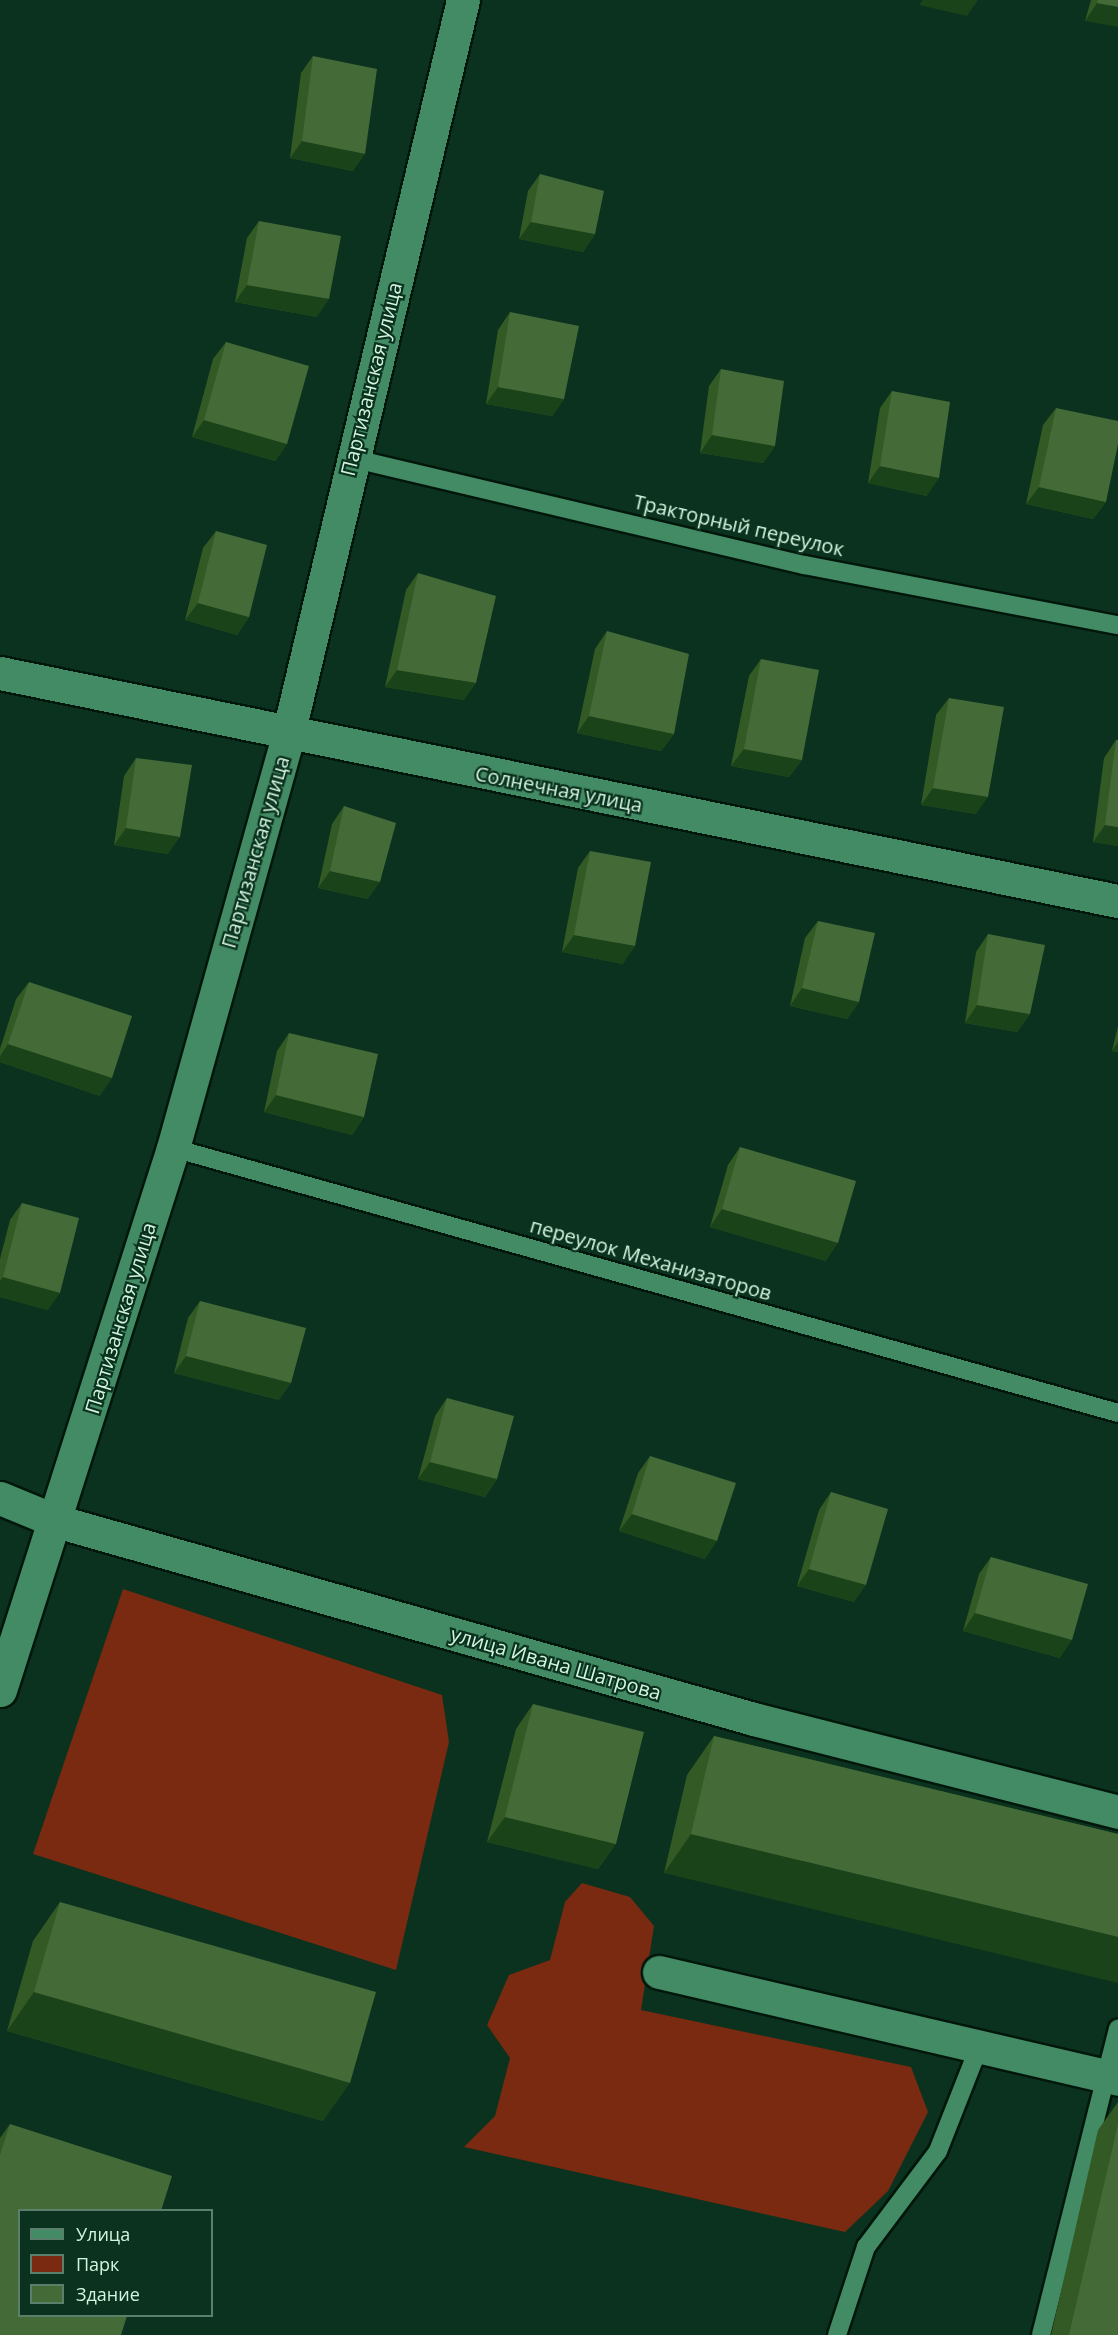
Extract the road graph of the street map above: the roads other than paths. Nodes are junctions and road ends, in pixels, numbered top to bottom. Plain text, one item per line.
1 (463, 0) edge
2 (351, 458) junction
3 (1118, 626) edge
4 (0, 673) edge
5 (288, 735) junction
6 (1118, 901) edge
7 (172, 1148) junction
8 (1118, 1413) edge
9 (0, 1498) edge
10 (56, 1521) junction
11 (0, 1690) edge
12 (1118, 1812) edge
13 (659, 1972) dead end
14 (1118, 2029) edge
15 (979, 2047) junction
16 (1112, 2078) edge
17 (837, 2335) edge
18 (1041, 2335) edge

1 - 2 street, Партизанская улица
2 - 3 lane, Тракторный переулок
2 - 5 street, Партизанская улица
4 - 5 street, Солнечная улица
5 - 6 street, Солнечная улица
5 - 7 street, Партизанская улица
7 - 8 lane, переулок Механизаторов
7 - 10 street, Партизанская улица
9 - 10 street, улица Ивана Шатрова
10 - 11 street, Партизанская улица
10 - 12 street, улица Ивана Шатрова
13 - 15 street
14 - 16 lane
15 - 16 street
15 - 17 lane
16 - 18 lane

